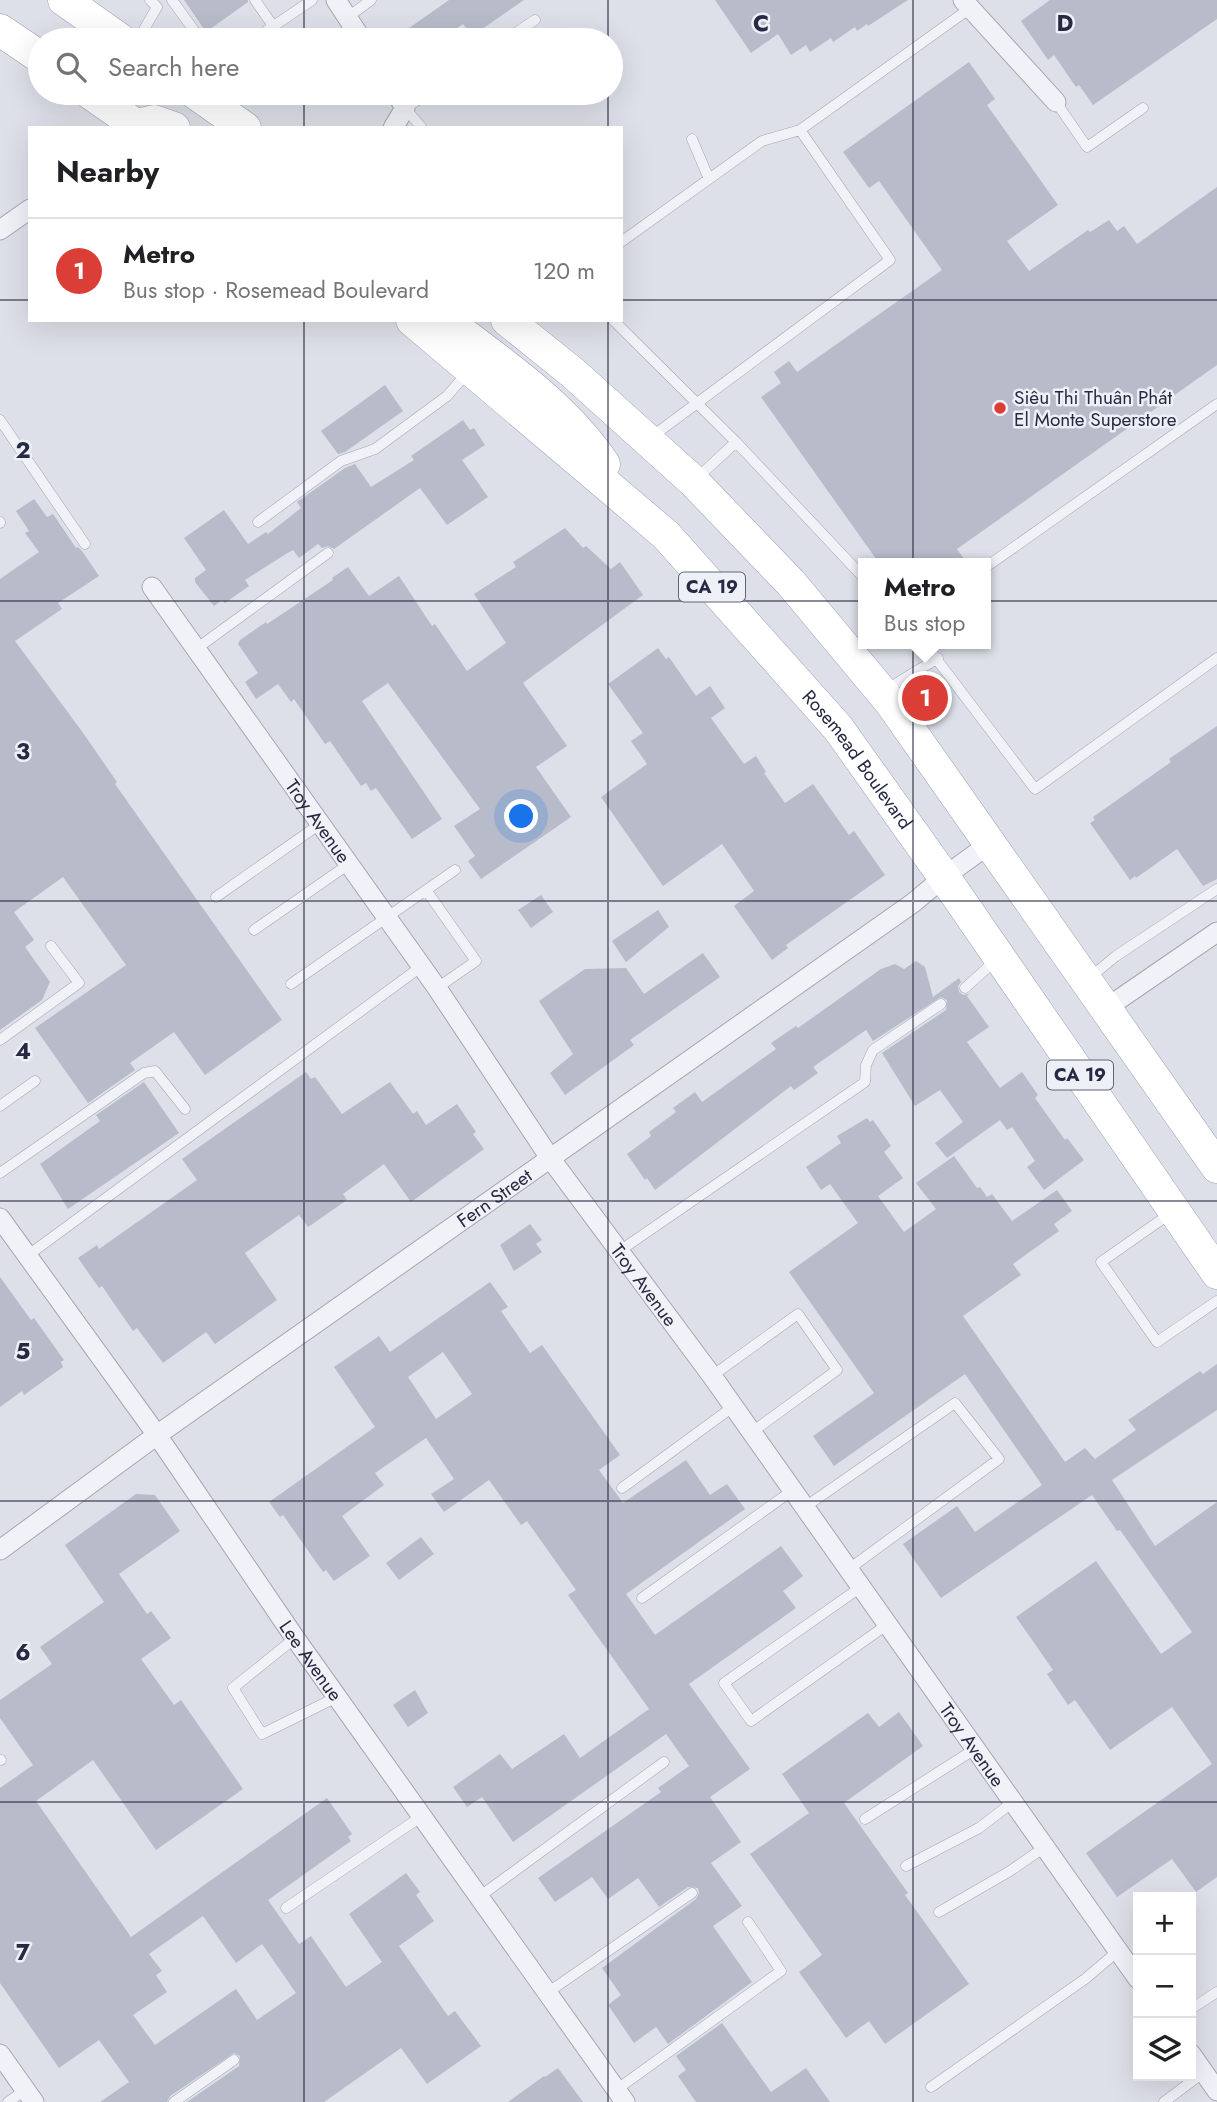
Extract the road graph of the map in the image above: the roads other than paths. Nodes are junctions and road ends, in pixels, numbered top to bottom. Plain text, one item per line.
1 (65, 0) edge
2 (150, 0) edge
3 (172, 0) edge
4 (255, 0) edge
5 (312, 0) edge
6 (336, 0) edge
7 (371, 0) edge
8 (966, 4) edge
9 (348, 17) junction
10 (535, 20) dead end
11 (273, 26) junction
12 (104, 28) edge
13 (145, 28) edge
14 (192, 28) edge
15 (270, 28) edge
16 (355, 28) edge
17 (523, 28) edge
18 (0, 30) edge
19 (28, 49) edge
20 (1055, 102) joint
21 (107, 105) edge
22 (212, 105) edge
23 (400, 105) edge
24 (404, 105) edge
25 (1143, 108) dead end
26 (136, 126) edge
27 (140, 126) edge
28 (168, 126) edge
29 (242, 126) edge
30 (394, 126) edge
31 (420, 126) edge
32 (800, 130) junction
33 (692, 139) dead end
34 (709, 179) junction
35 (28, 210) edge
36 (0, 230) edge
37 (623, 241) edge
38 (414, 322) edge
39 (448, 322) edge
40 (509, 322) edge
41 (615, 322) edge
42 (471, 369) junction
43 (698, 402) junction
44 (1217, 404) edge
45 (0, 419) edge
46 (647, 440) junction
47 (736, 442) junction
48 (693, 481) junction
49 (618, 493) junction
50 (258, 522) dead end
51 (85, 544) dead end
52 (328, 553) dead end
53 (991, 563) edge
54 (858, 572) edge
55 (152, 587) dead end
56 (196, 649) junction
57 (929, 649) edge
58 (1217, 658) edge
59 (938, 659) junction
60 (882, 692) junction
61 (320, 824) junction
62 (989, 844) junction
63 (349, 864) junction
64 (455, 870) dead end
65 (944, 877) junction
66 (1217, 889) edge
67 (426, 890) junction
68 (216, 897) dead end
69 (387, 917) junction
70 (254, 930) dead end
71 (1217, 932) edge
72 (51, 946) dead end
73 (999, 958) junction
74 (422, 966) junction
75 (1085, 981) junction
76 (291, 984) dead end
77 (437, 988) junction
78 (965, 988) dead end
79 (942, 1004) dead end
80 (1105, 1009) junction
81 (0, 1040) edge
82 (35, 1081) dead end
83 (0, 1106) edge
84 (185, 1109) dead end
85 (550, 1158) junction
86 (1217, 1167) edge
87 (0, 1173) edge
88 (1174, 1211) junction
89 (0, 1218) edge
90 (618, 1252) junction
91 (26, 1256) junction
92 (1217, 1273) edge
93 (1217, 1301) edge
94 (712, 1376) junction
95 (734, 1406) junction
96 (751, 1432) junction
97 (157, 1435) junction
98 (622, 1488) dead end
99 (793, 1490) junction
100 (805, 1507) junction
101 (0, 1550) edge
102 (849, 1569) junction
103 (861, 1587) junction
104 (642, 1598) dead end
105 (888, 1625) junction
106 (295, 1638) junction
107 (337, 1697) junction
108 (975, 1749) junction
109 (664, 1762) dead end
110 (1013, 1802) junction
111 (422, 1816) junction
112 (865, 1819) dead end
113 (1045, 1847) junction
114 (906, 1866) dead end
115 (692, 1893) dead end
116 (479, 1897) junction
117 (286, 1908) dead end
118 (939, 1912) dead end
119 (748, 1922) dead end
120 (1118, 1951) junction
121 (1133, 1972) edge
122 (1217, 1992) edge
123 (547, 1993) junction
124 (1196, 2006) edge
125 (0, 2054) edge
126 (234, 2060) dead end
127 (1196, 2061) edge
128 (1204, 2072) junction
129 (931, 2087) dead end
130 (1217, 2091) edge
131 (30, 2096) edge
132 (620, 2096) edge
133 (8, 2102) edge
134 (174, 2102) edge
135 (1164, 2102) edge

1 - 12 main road
2 - 13 lane
3 - 14 lane
4 - 11 lane
5 - 11 lane
6 - 9 street
7 - 9 lane
8 - 20 street
8 - 32 lane
9 - 16 street
10 - 17 lane
11 - 15 lane
18 - 19 main road
20 - 25 lane
21 - 26 main road
22 - 29 main road
23 - 30 street
24 - 31 lane
27 - 28 main road
32 - 34 lane
32 - 43 lane
33 - 34 lane
34 - 37 lane
35 - 36 street
38 - 42 main road, Rosemead Boulevard / CA 19
39 - 49 main road
40 - 46 main road, CA 19
41 - 43 lane
42 - 49 main road, Rosemead Boulevard / CA 19
42 - 50 lane
43 - 46 lane
43 - 47 lane
44 - 53 lane
45 - 51 lane
46 - 48 main road, CA 19
47 - 48 lane
47 - 54 lane
48 - 60 main road, CA 19
49 - 65 main road, Rosemead Boulevard / CA 19
52 - 56 lane
55 - 56 street, Troy Avenue
56 - 61 street, Troy Avenue
57 - 59 lane
58 - 59 lane
59 - 60 lane
60 - 62 main road, CA 19
61 - 63 street, Troy Avenue
61 - 68 lane
62 - 65 street, Fern Street
62 - 75 main road, CA 19
63 - 69 street, Troy Avenue
63 - 70 lane
64 - 67 lane
65 - 73 main road, Rosemead Boulevard / CA 19
65 - 85 street, Fern Street
66 - 75 lane
67 - 69 lane
67 - 77 lane
69 - 74 street, Troy Avenue
69 - 76 lane
71 - 80 street
72 - 81 lane
73 - 78 lane
73 - 88 main road, Rosemead Boulevard / CA 19
74 - 77 street, Troy Avenue
74 - 91 lane
75 - 80 main road, CA 19
77 - 85 street, Troy Avenue
79 - 90 lane
80 - 86 main road, CA 19
82 - 83 lane
84 - 87 lane
85 - 90 street, Troy Avenue
85 - 97 street, Fern Street
88 - 92 main road, Rosemead Boulevard / CA 19
88 - 93 lane
89 - 91 street, Lee Avenue
90 - 94 street, Troy Avenue
91 - 97 street, Lee Avenue
94 - 95 street, Troy Avenue
94 - 96 lane
95 - 96 street, Troy Avenue
95 - 98 lane
96 - 99 street, Troy Avenue
97 - 101 street, Fern Street
97 - 106 street, Lee Avenue
99 - 100 street, Troy Avenue
99 - 104 lane
100 - 102 street, Troy Avenue
100 - 102 lane
102 - 103 street, Troy Avenue
103 - 105 street, Troy Avenue
103 - 105 lane
105 - 108 street, Troy Avenue
106 - 107 street, Lee Avenue
106 - 107 lane
107 - 111 street, Lee Avenue
108 - 110 street, Troy Avenue
108 - 112 lane
109 - 116 lane
110 - 113 street, Troy Avenue
110 - 114 lane
111 - 116 street, Lee Avenue
111 - 117 lane
113 - 118 lane
113 - 120 street, Troy Avenue
115 - 123 lane
116 - 123 street, Lee Avenue
119 - 132 lane
120 - 121 street, Troy Avenue
120 - 129 lane
122 - 124 lane
123 - 132 street, Lee Avenue
125 - 131 street
126 - 134 lane
127 - 128 street
128 - 130 street
128 - 135 lane
131 - 133 lane

